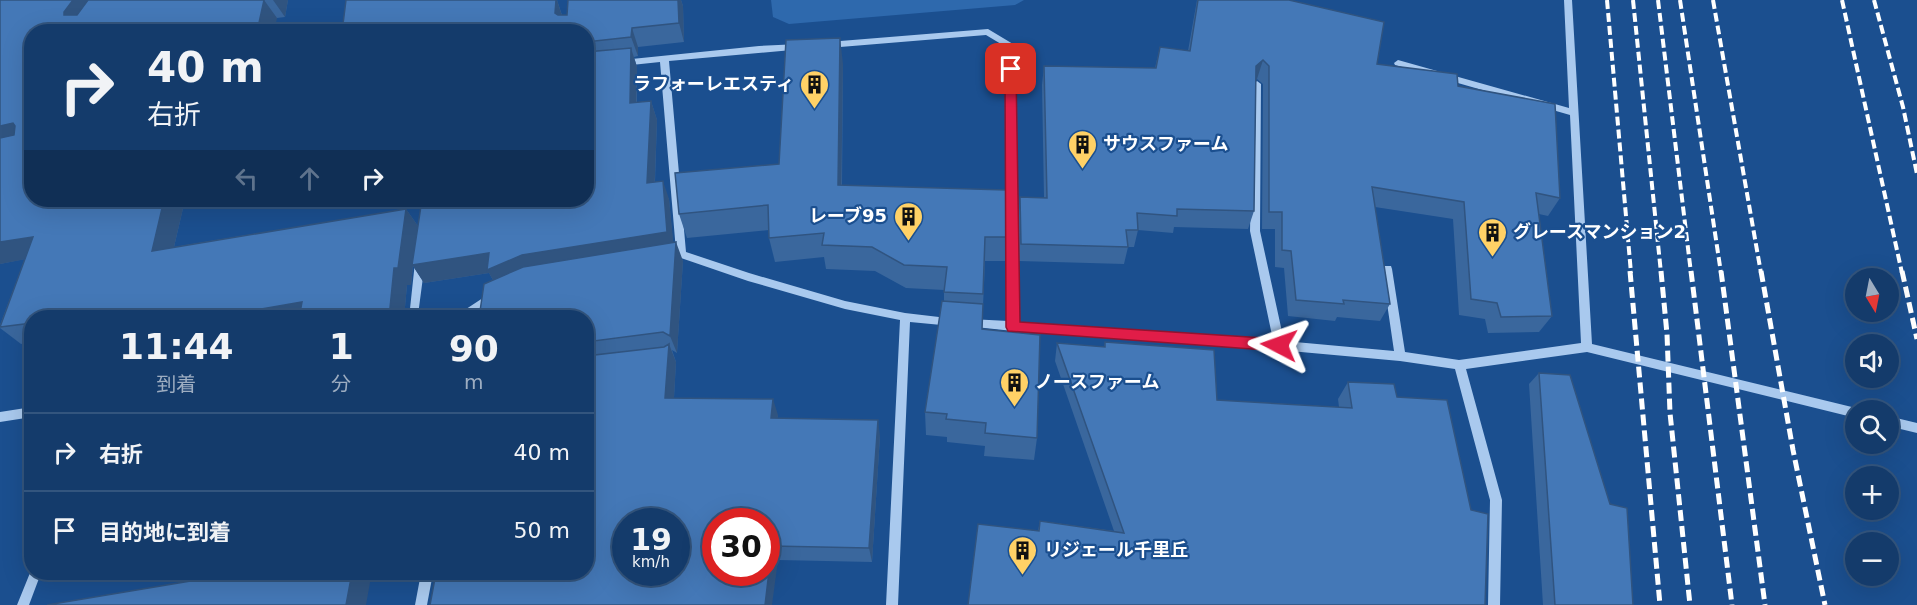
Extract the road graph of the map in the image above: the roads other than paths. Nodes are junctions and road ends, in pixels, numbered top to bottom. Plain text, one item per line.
1 (1568, 0) edge
2 (664, 59) junction
3 (1398, 63) dead end
4 (609, 65) edge
5 (1257, 84) edge
6 (1575, 113) junction
7 (427, 207) edge
8 (425, 223) edge
9 (422, 246) edge
10 (681, 254) junction
11 (658, 258) edge
12 (1387, 269) edge
13 (505, 290) edge
14 (414, 310) edge
15 (472, 310) edge
16 (905, 317) junction
17 (1013, 327) junction
18 (1279, 345) junction
19 (1587, 347) junction
20 (1400, 356) junction
21 (1459, 365) junction
22 (1845, 410) edge
23 (24, 413) edge
24 (0, 417) edge
25 (1899, 424) edge
26 (1917, 428) edge
27 (33, 580) edge
28 (426, 580) edge
29 (24, 605) edge
30 (421, 605) edge
31 (892, 605) edge
32 (1494, 605) edge

1 - 6 street
2 - 4 street
2 - 10 street
2 - 17 street
3 - 6 street
5 - 18 street
6 - 19 street
7 - 8 street
9 - 14 street
10 - 11 street
10 - 16 street
12 - 20 street
13 - 15 street
16 - 17 street
16 - 31 street
17 - 18 street
18 - 20 street
19 - 21 street
19 - 22 street
20 - 21 street
21 - 32 street
23 - 24 street
25 - 26 street
27 - 29 street
28 - 30 street

